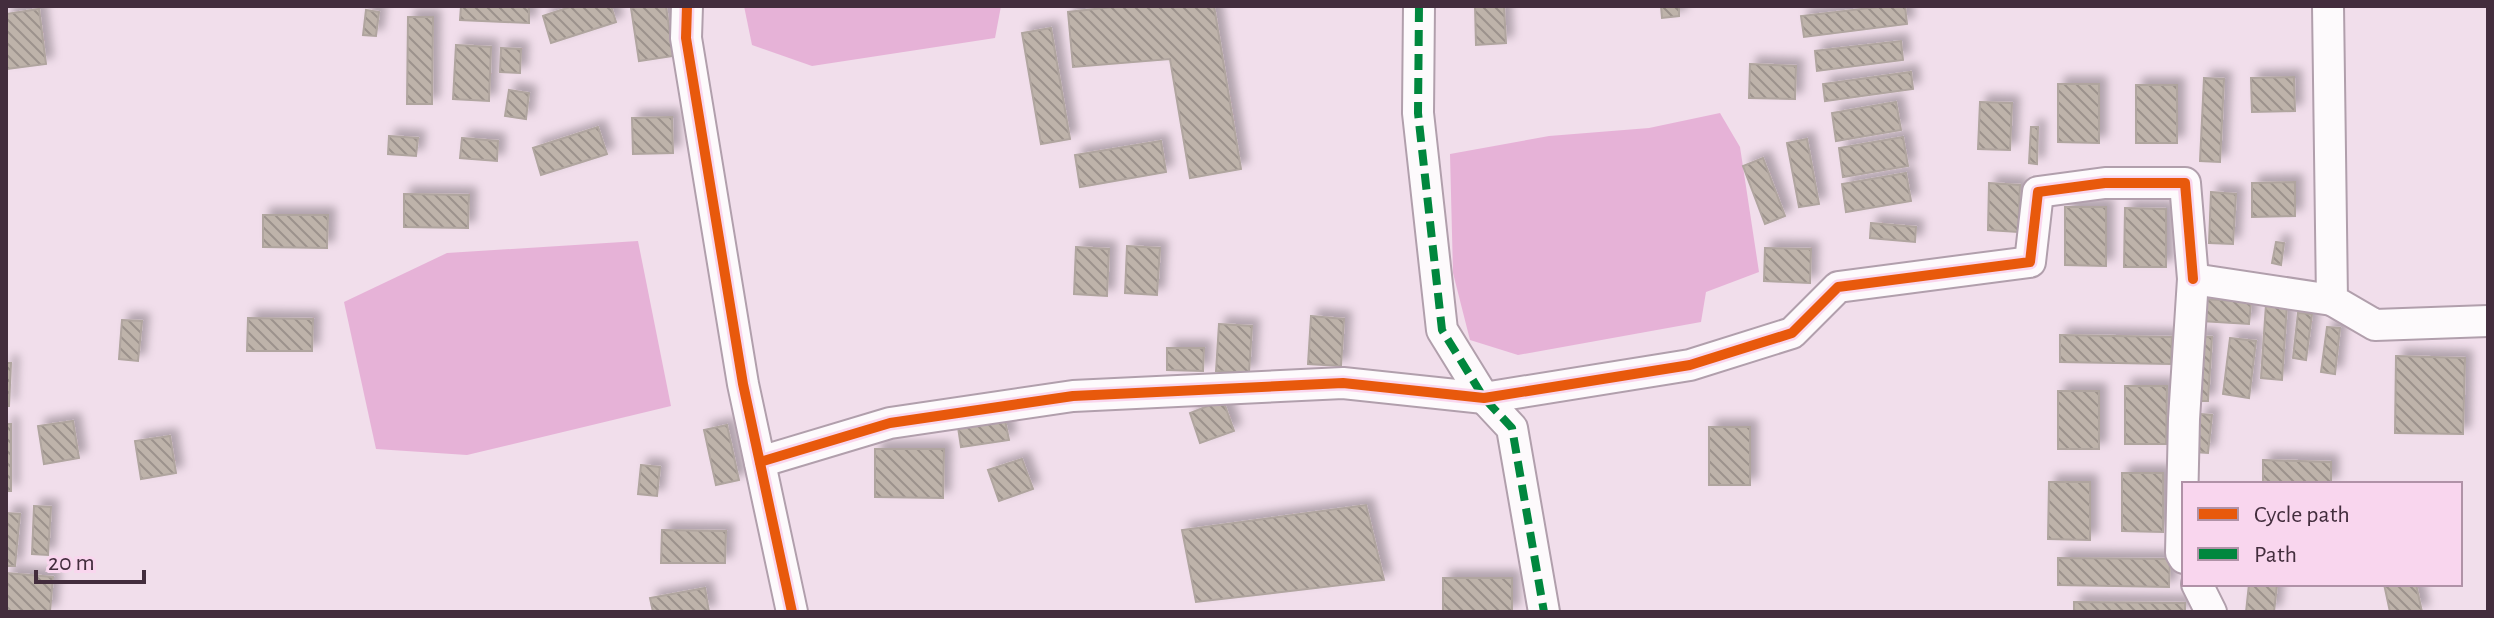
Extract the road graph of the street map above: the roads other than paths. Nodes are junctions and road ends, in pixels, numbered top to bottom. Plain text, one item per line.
1 (687, 6) edge
2 (1419, 6) edge
3 (2328, 6) edge
4 (2193, 279) junction
5 (2332, 300) junction
6 (2488, 321) edge
7 (1484, 398) junction
8 (760, 462) junction
9 (2183, 482) edge
10 (2182, 508) edge
11 (2182, 555) edge
12 (2198, 586) edge
13 (792, 612) edge
14 (1544, 612) edge
15 (2211, 612) edge

1 - 8 street
2 - 7 street
3 - 5 street
4 - 5 street
4 - 7 street
4 - 9 street
5 - 6 street
7 - 8 street
7 - 14 street
8 - 13 street
10 - 11 street
12 - 15 street

